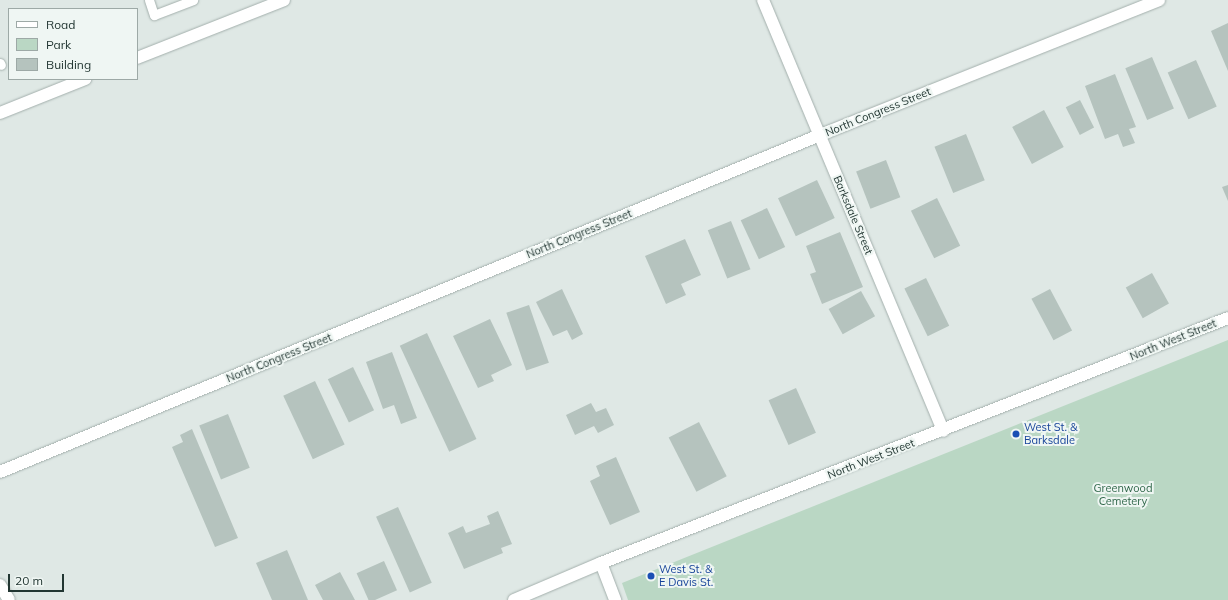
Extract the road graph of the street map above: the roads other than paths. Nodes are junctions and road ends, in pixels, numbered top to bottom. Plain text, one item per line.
1 (149, 0) edge
2 (193, 0) edge
3 (284, 0) edge
4 (763, 0) edge
5 (1158, 0) edge
6 (138, 58) edge
7 (82, 80) edge
8 (0, 113) edge
9 (820, 135) junction
10 (1228, 318) edge
11 (943, 431) junction
12 (0, 472) edge
13 (601, 563) junction
14 (0, 585) edge
15 (9, 600) edge
16 (514, 600) edge
17 (615, 600) edge

1 - 2 lane
3 - 6 street
4 - 9 street, Barksdale Street
5 - 9 street, North Congress Street
7 - 8 street
9 - 11 street, Barksdale Street
9 - 12 street, North Congress Street
10 - 11 street, North West Street
11 - 13 street, North West Street
13 - 16 street, North West Street
13 - 17 street
14 - 15 street

